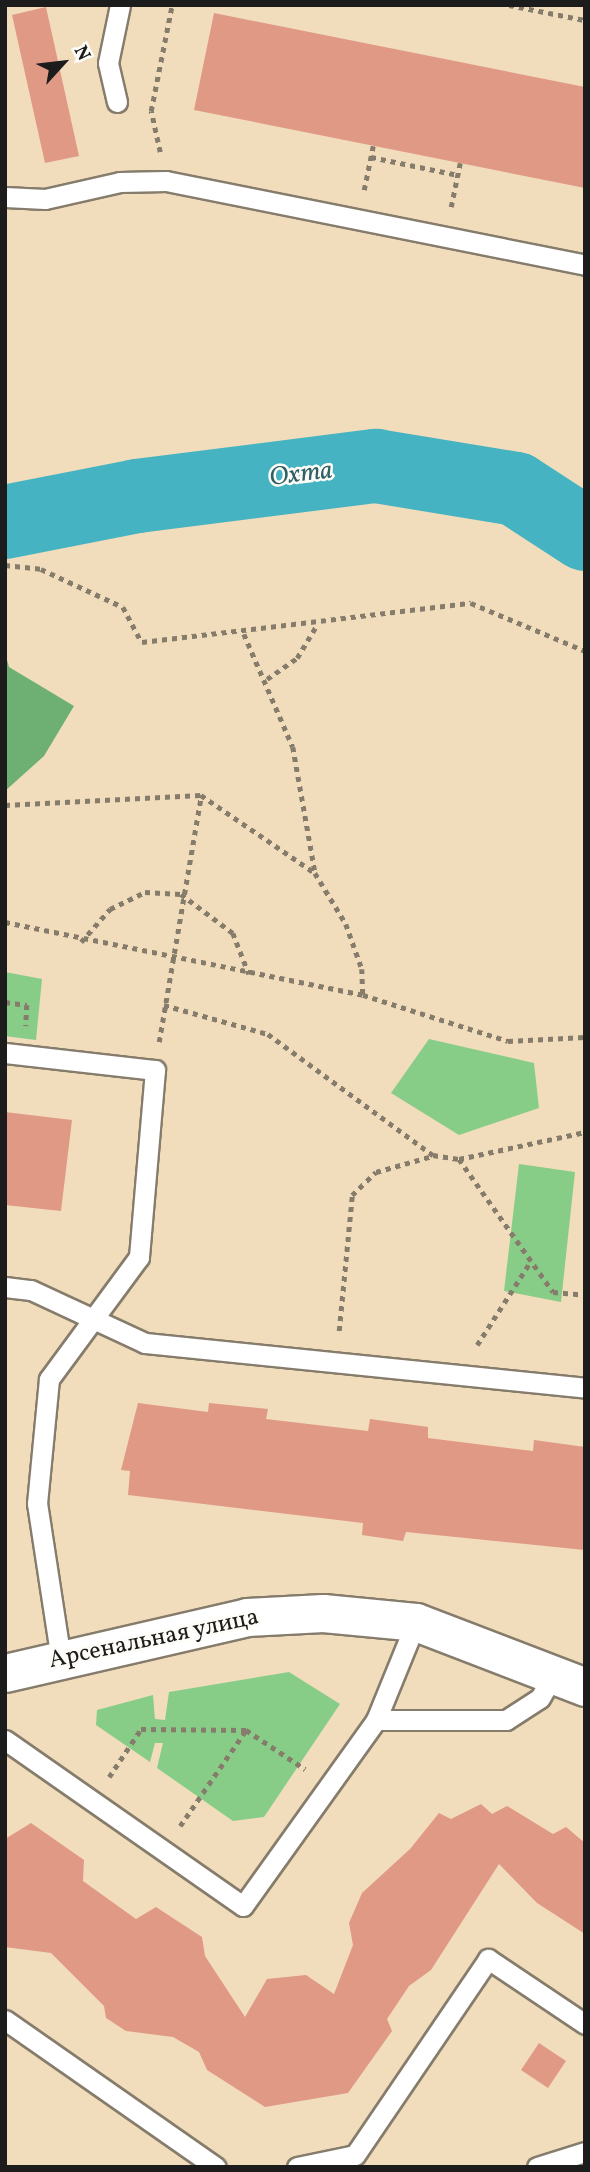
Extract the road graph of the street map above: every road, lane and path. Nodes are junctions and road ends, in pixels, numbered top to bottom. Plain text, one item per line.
1 (120, 5) edge
2 (172, 5) edge
3 (509, 5) edge
4 (585, 20) edge
5 (117, 102) dead end
6 (373, 146) dead end
7 (371, 158) junction
8 (460, 163) dead end
9 (458, 175) junction
10 (166, 181) junction
11 (5, 197) edge
12 (358, 220) junction
13 (445, 237) junction
14 (585, 265) edge
15 (5, 565) edge
16 (316, 625) junction
17 (244, 634) junction
18 (585, 651) edge
19 (267, 679) junction
20 (201, 795) junction
21 (5, 805) edge
22 (315, 873) junction
23 (181, 894) junction
24 (5, 922) edge
25 (81, 942) junction
26 (171, 961) junction
27 (250, 975) junction
28 (363, 995) junction
29 (164, 1005) junction
30 (585, 1037) edge
31 (5, 1053) edge
32 (155, 1070) junction
33 (585, 1132) edge
34 (433, 1155) junction
35 (459, 1159) junction
36 (531, 1261) junction
37 (5, 1287) edge
38 (585, 1295) edge
39 (93, 1318) junction
40 (337, 1363) junction
41 (457, 1375) junction
42 (585, 1388) edge
43 (416, 1622) junction
44 (61, 1660) junction
45 (5, 1673) edge
46 (570, 1681) edge
47 (376, 1720) junction
48 (246, 1730) junction
49 (5, 1740) edge
50 (329, 1785) junction
51 (93, 1801) junction
52 (163, 1850) junction
53 (5, 2020) edge
54 (585, 2024) edge
55 (585, 2152) edge
56 (216, 2167) edge
57 (296, 2167) edge
58 (537, 2167) edge

1 - 5 lane
2 - 10 path
3 - 4 path
6 - 7 path
7 - 9 path
7 - 12 path
8 - 9 path
9 - 13 path
10 - 11 lane
10 - 12 lane
12 - 13 lane
13 - 14 lane
15 - 17 path
16 - 17 path
16 - 18 path
16 - 19 path
17 - 19 path
19 - 22 path
20 - 21 path
20 - 22 path
20 - 23 path
22 - 28 path
23 - 25 path
23 - 26 path
23 - 27 path
24 - 25 path
25 - 26 path
26 - 27 path
26 - 29 path
27 - 28 path
28 - 30 path
29 - 32 path
29 - 34 path
31 - 32 lane
32 - 39 lane
33 - 35 path
34 - 35 path
34 - 40 path
35 - 36 path
36 - 38 path
36 - 41 path
37 - 39 lane
39 - 40 lane
39 - 44 lane
40 - 41 lane
41 - 42 lane
43 - 44 street, Арсенальная улица
43 - 46 street, Арсенальная улица
43 - 47 lane
44 - 45 street, Арсенальная улица
46 - 47 lane
47 - 50 lane
48 - 50 path
48 - 51 path
48 - 52 path
49 - 51 lane
50 - 52 lane
51 - 52 lane
53 - 56 lane
54 - 57 lane
55 - 58 lane

